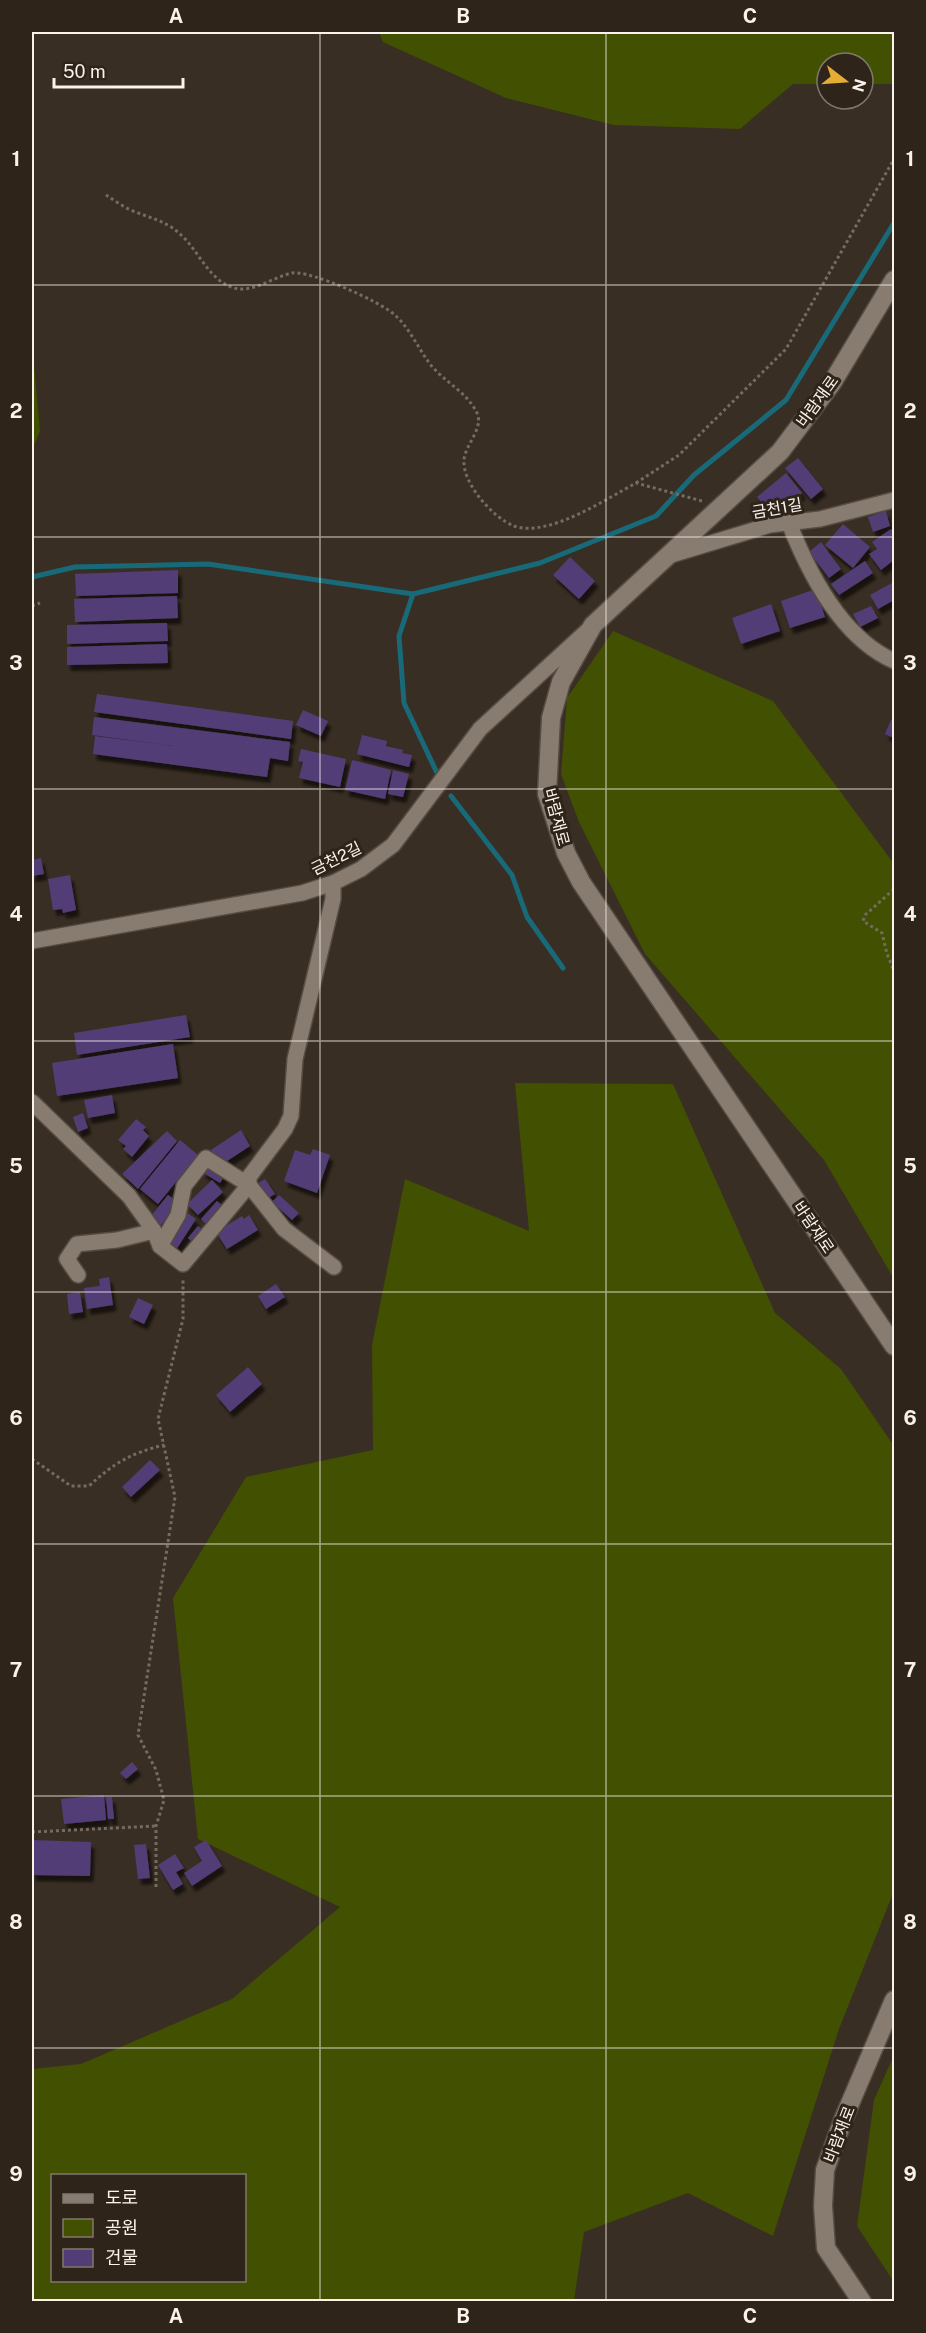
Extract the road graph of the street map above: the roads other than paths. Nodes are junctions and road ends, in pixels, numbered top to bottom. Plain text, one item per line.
1 (894, 280) edge
2 (894, 500) edge
3 (789, 523) junction
4 (668, 556) junction
5 (593, 625) junction
6 (894, 661) edge
7 (333, 883) junction
8 (32, 941) edge
9 (32, 1102) edge
10 (249, 1185) junction
11 (154, 1231) junction
12 (160, 1246) junction
13 (334, 1267) dead end
14 (78, 1275) dead end
15 (894, 1346) edge
16 (894, 2000) edge
17 (862, 2301) edge

1 - 4 street, 바람재로
2 - 3 street, 금천1길
3 - 4 street, 금천1길
3 - 6 street
4 - 5 street, 바람재로
5 - 7 street, 금천2길
5 - 15 street, 바람재로
7 - 8 street, 금천2길
7 - 10 street
9 - 11 street
10 - 12 street
10 - 12 street
10 - 13 street
11 - 12 street
11 - 14 street
16 - 17 street, 바람재로

